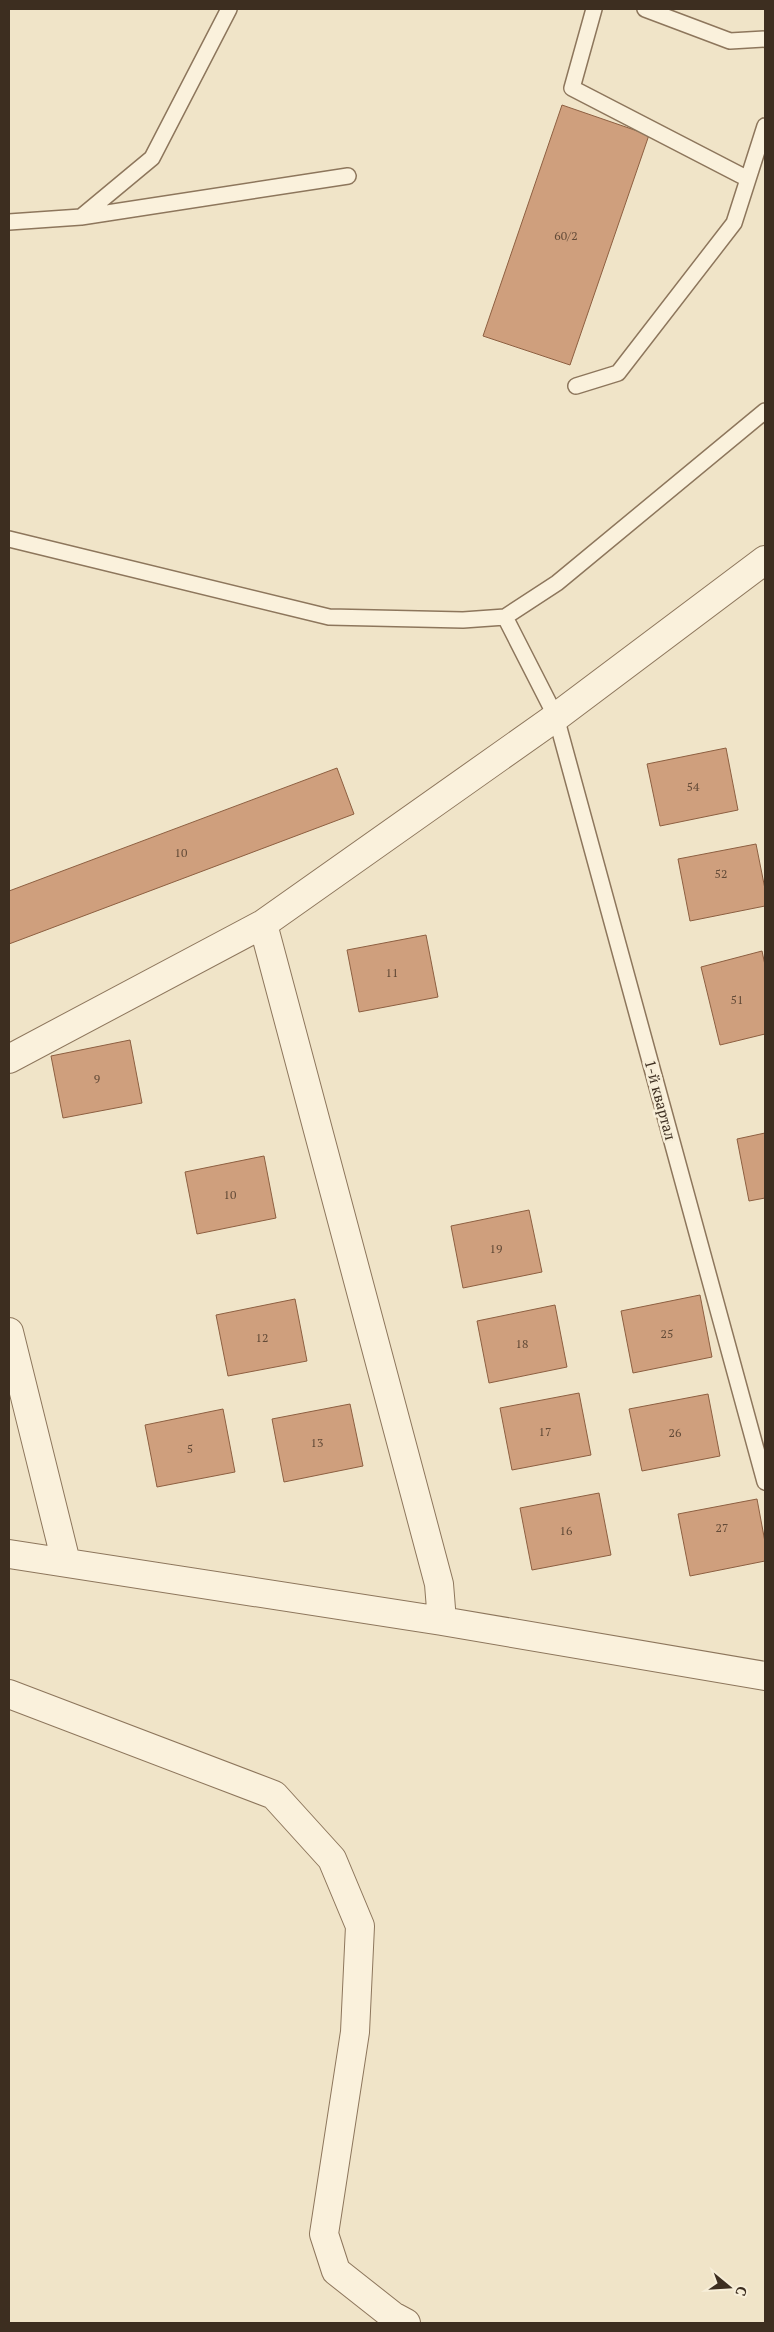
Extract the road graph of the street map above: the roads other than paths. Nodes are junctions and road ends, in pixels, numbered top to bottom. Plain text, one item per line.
1 (229, 9) edge
2 (594, 9) edge
3 (645, 9) edge
4 (765, 39) edge
5 (765, 126) edge
6 (348, 176) dead end
7 (748, 179) junction
8 (81, 217) junction
9 (9, 222) edge
10 (576, 386) dead end
11 (765, 411) edge
12 (9, 539) edge
13 (765, 560) edge
14 (505, 617) junction
15 (556, 717) junction
16 (263, 924) junction
17 (9, 1059) edge
18 (9, 1332) edge
19 (765, 1482) edge
20 (9, 1554) edge
21 (66, 1562) junction
22 (442, 1622) junction
23 (765, 1676) edge
24 (9, 1694) edge
25 (406, 2323) edge

1 - 8 lane
2 - 7 lane
3 - 4 lane
5 - 7 lane
6 - 8 lane
7 - 10 lane
8 - 9 lane
11 - 14 lane
12 - 14 lane
13 - 15 street
14 - 15 lane, 1-й квартал
15 - 16 street
15 - 19 lane, 1-й квартал
16 - 17 street
16 - 22 street
18 - 21 street
20 - 21 street
21 - 22 street
22 - 23 street
24 - 25 street

